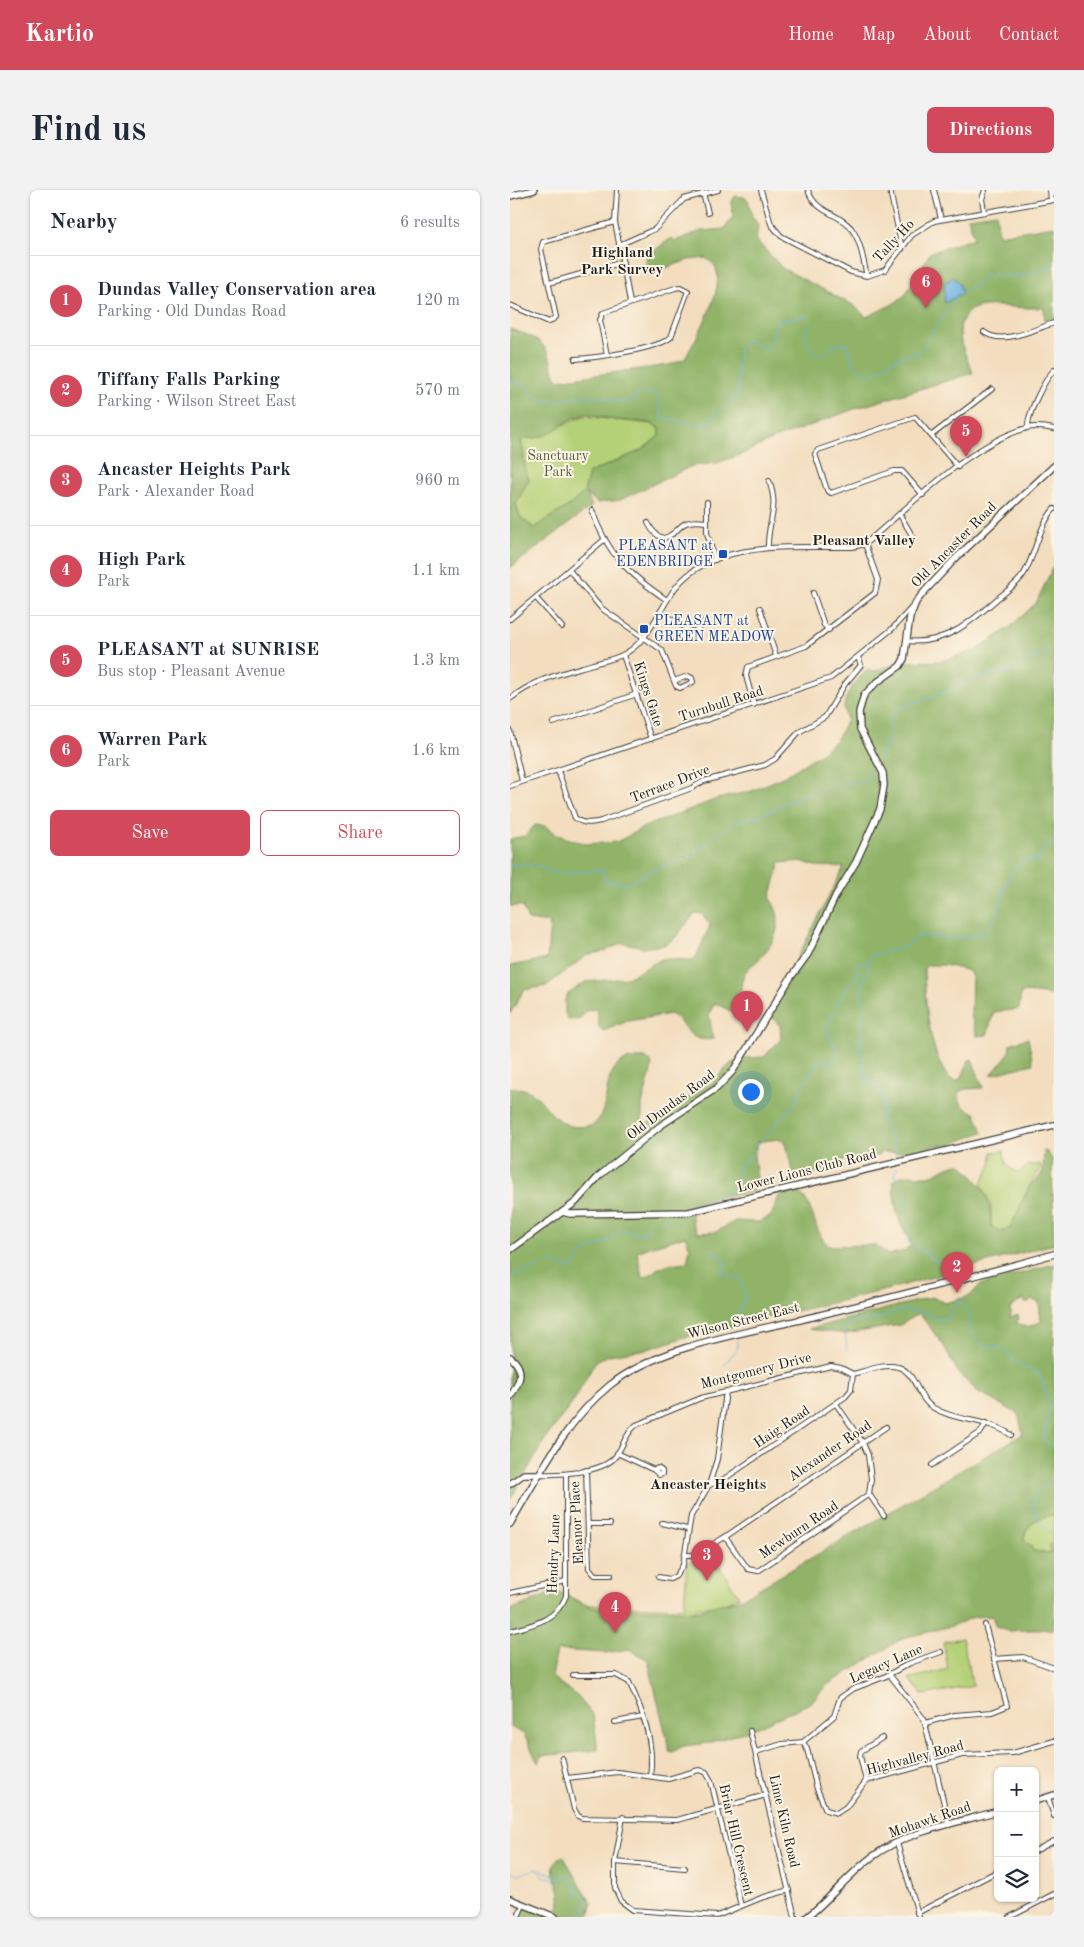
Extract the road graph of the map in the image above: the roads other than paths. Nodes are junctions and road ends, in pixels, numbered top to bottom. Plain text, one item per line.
1 (534, 190) edge
2 (617, 190) edge
3 (718, 190) edge
4 (761, 190) edge
5 (808, 190) edge
6 (890, 190) edge
7 (934, 190) edge
8 (986, 190) edge
9 (1050, 190) edge
10 (703, 193) junction
11 (510, 196) edge
12 (1053, 200) edge
13 (984, 211) junction
14 (708, 213) dead end
15 (941, 219) junction
16 (614, 222) junction
17 (619, 245) junction
18 (902, 249) junction
19 (622, 262) junction
20 (867, 276) junction
21 (549, 283) junction
22 (630, 302) junction
23 (510, 305) edge
24 (1054, 323) edge
25 (984, 332) dead end
26 (607, 355) junction
27 (575, 360) dead end
28 (1054, 370) edge
29 (992, 389) dead end
30 (1028, 428) junction
31 (1054, 429) edge
32 (932, 435) junction
33 (1054, 466) edge
34 (958, 467) junction
35 (769, 481) dead end
36 (923, 495) junction
37 (707, 502) dead end
38 (1054, 508) edge
39 (592, 510) dead end
40 (900, 515) junction
41 (648, 522) dead end
42 (706, 522) junction
43 (913, 537) dead end
44 (605, 539) junction
45 (865, 544) junction
46 (768, 548) junction
47 (715, 560) junction
48 (569, 570) junction
49 (813, 593) dead end
50 (536, 598) junction
51 (668, 600) junction
52 (916, 602) junction
53 (760, 608) dead end
54 (660, 612) junction
55 (510, 619) edge
56 (704, 622) dead end
57 (562, 627) dead end
58 (829, 630) junction
59 (644, 636) junction
60 (906, 641) junction
61 (622, 655) junction
62 (776, 656) junction
63 (858, 657) junction
64 (674, 681) junction
65 (636, 694) junction
66 (510, 700) edge
67 (754, 705) junction
68 (553, 723) dead end
69 (510, 731) edge
70 (651, 739) junction
71 (874, 757) joint
72 (558, 771) junction
73 (522, 782) junction
74 (510, 786) edge
75 (1054, 1125) edge
76 (563, 1212) junction
77 (510, 1250) edge
78 (1054, 1254) edge
79 (510, 1357) edge
80 (853, 1374) junction
81 (726, 1391) junction
82 (510, 1397) edge
83 (836, 1404) junction
84 (986, 1423) junction
85 (886, 1427) dead end
86 (1011, 1434) dead end
87 (862, 1443) junction
88 (617, 1453) junction
89 (932, 1465) dead end
90 (586, 1470) junction
91 (654, 1470) dead end
92 (540, 1474) junction
93 (566, 1474) junction
94 (510, 1484) edge
95 (709, 1485) junction
96 (869, 1494) junction
97 (884, 1516) dead end
98 (510, 1524) edge
99 (588, 1524) junction
100 (610, 1524) dead end
101 (662, 1524) dead end
102 (687, 1529) junction
103 (725, 1537) junction
104 (685, 1555) junction
105 (611, 1575) dead end
106 (658, 1577) dead end
107 (566, 1581) junction
108 (510, 1593) edge
109 (985, 1625) dead end
110 (510, 1631) edge
111 (941, 1652) dead end
112 (994, 1659) junction
113 (1054, 1668) edge
114 (889, 1674) junction
115 (573, 1675) dead end
116 (643, 1717) junction
117 (614, 1722) dead end
118 (925, 1723) junction
119 (750, 1731) dead end
120 (882, 1738) dead end
121 (1054, 1741) edge
122 (803, 1742) junction
123 (756, 1752) junction
124 (562, 1758) dead end
125 (934, 1763) junction
126 (650, 1776) junction
127 (567, 1778) junction
128 (866, 1782) junction
129 (766, 1795) junction
130 (1051, 1796) edge
131 (1039, 1800) edge
132 (718, 1808) junction
133 (994, 1812) edge
134 (1054, 1816) edge
135 (622, 1818) junction
136 (949, 1825) junction
137 (1054, 1841) edge
138 (897, 1843) junction
139 (1039, 1849) edge
140 (616, 1862) junction
141 (685, 1868) dead end
142 (994, 1873) edge
143 (789, 1890) junction
144 (1054, 1894) edge
145 (510, 1899) edge
146 (523, 1905) junction
147 (741, 1906) junction
148 (918, 1915) edge
149 (518, 1917) edge
150 (553, 1917) edge
151 (796, 1917) edge
152 (807, 1917) edge
153 (1010, 1917) edge

1 - 11 street
2 - 16 street
3 - 10 street
4 - 20 street, Tally Ho
5 - 20 street
6 - 18 street
7 - 15 street
8 - 13 street
9 - 12 street
10 - 14 street
10 - 17 street
12 - 13 street, Tally Ho
13 - 15 street, Tally Ho
15 - 18 street, Tally Ho
16 - 17 street
16 - 21 street
17 - 19 street
18 - 20 street, Tally Ho
19 - 21 street
19 - 22 street
21 - 23 street
22 - 26 street
22 - 26 street
24 - 25 street
26 - 27 street
28 - 30 street
29 - 32 street
30 - 31 street
30 - 34 street
32 - 34 street
32 - 36 street
33 - 52 street, Old Ancaster Road
34 - 36 street
35 - 46 street
36 - 40 street
37 - 42 street
38 - 60 street
39 - 44 street
40 - 43 street
40 - 45 street
41 - 42 street
42 - 47 street
44 - 48 street
44 - 51 street
45 - 46 street
45 - 58 street
46 - 47 street
47 - 51 street
48 - 50 street
48 - 59 street
49 - 58 street
50 - 55 street
50 - 57 street
51 - 54 street
52 - 60 street, Old Ancaster Road
52 - 63 street, Turnbull Road
53 - 62 street
54 - 56 street
54 - 59 street
58 - 62 street
59 - 61 street
59 - 64 street
60 - 71 street, Old Ancaster Road
61 - 65 street, Kings Gate
61 - 66 street
62 - 67 street
63 - 67 street, Turnbull Road
63 - 72 street, Terrace Drive
64 - 64 street
65 - 68 street
65 - 70 street, Kings Gate
67 - 70 street, Turnbull Road
69 - 73 street
70 - 72 street, Turnbull Road
71 - 76 street, Old Dundas Road
72 - 73 street, Turnbull Road
73 - 74 street, Turnbull Road
75 - 76 street, Lower Lions Club Road
76 - 77 street, Old Dundas Road
78 - 92 street, Wilson Street East
79 - 82 street
80 - 81 street, Montgomery Drive
80 - 83 street, Haig Road
80 - 84 street
81 - 88 street, Montgomery Drive
81 - 95 street
83 - 87 street
83 - 95 street, Haig Road
84 - 86 street
84 - 89 street
85 - 87 street, Alexander Road
87 - 96 street
87 - 103 street, Alexander Road
88 - 90 street, Montgomery Drive
88 - 91 street
90 - 93 street, Montgomery Drive
90 - 99 street, Eleanor Place
92 - 93 street, Montgomery Drive
92 - 94 street, Montgomery Drive
92 - 98 street, Wilson Street East
93 - 107 street, Hendry Lane
95 - 102 street
96 - 97 street
96 - 103 street, Mewburn Road
99 - 100 street
99 - 105 street, Eleanor Place
101 - 102 street
102 - 104 street
103 - 104 street, Alexander Road
104 - 106 street
107 - 108 street
107 - 110 street, Hendry Lane
109 - 112 street
111 - 114 street, Legacy Lane
112 - 113 street
112 - 118 street
114 - 118 street
114 - 122 street, Legacy Lane
115 - 116 street
116 - 117 street
116 - 126 street
118 - 125 street
119 - 123 street, Lime Kiln Road
120 - 128 street
121 - 125 street, Highvalley Road
122 - 123 street
122 - 128 street, Highvalley Road
123 - 129 street, Lime Kiln Road
124 - 127 street
125 - 128 street, Highvalley Road
125 - 136 street
126 - 127 street, Briar Hill Crescent
126 - 132 street, Briar Hill Crescent
127 - 135 street
129 - 132 street
129 - 143 street, Lime Kiln Road
130 - 131 street
130 - 134 street
132 - 135 street
132 - 147 street, Briar Hill Crescent
133 - 136 street, Mohawk Road
135 - 140 street
136 - 138 street, Mohawk Road
137 - 139 street
138 - 148 street
138 - 152 street, Mohawk Road
140 - 141 street
140 - 147 street
142 - 148 street
143 - 147 street
143 - 151 street, Lime Kiln Road
144 - 153 street
145 - 146 street
146 - 149 street
146 - 150 street

